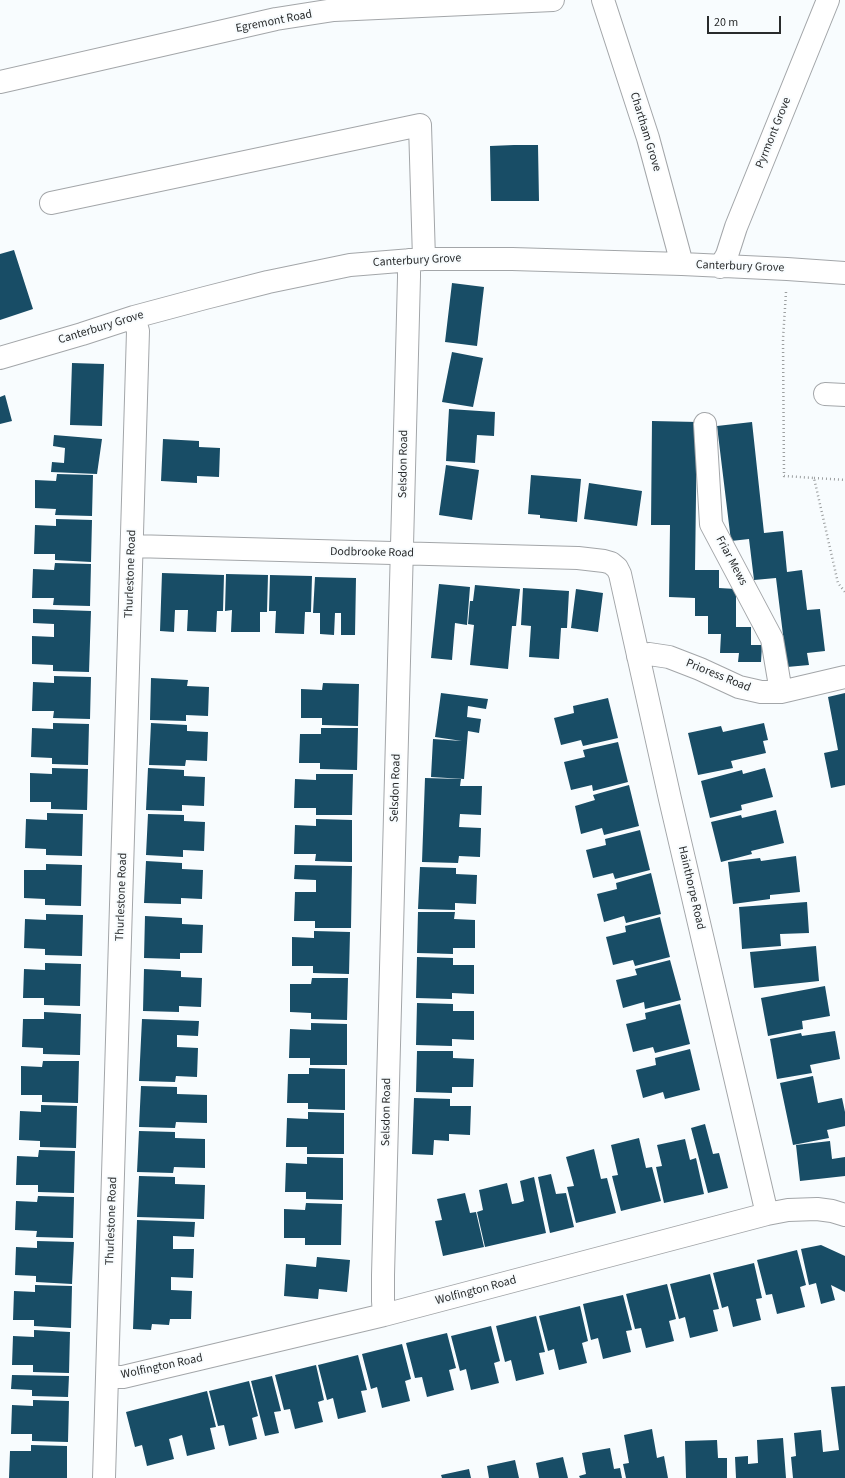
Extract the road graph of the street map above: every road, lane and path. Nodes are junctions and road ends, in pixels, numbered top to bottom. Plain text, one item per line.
1 (552, 0) edge
2 (604, 0) edge
3 (828, 0) edge
4 (0, 82) edge
5 (51, 203) dead end
6 (416, 260) junction
7 (682, 264) junction
8 (720, 267) junction
9 (787, 269) junction
10 (845, 273) edge
11 (134, 317) junction
12 (0, 358) edge
13 (705, 424) dead end
14 (814, 478) junction
15 (845, 480) edge
16 (132, 546) junction
17 (402, 554) junction
18 (612, 563) joint
19 (845, 592) edge
20 (638, 656) junction
21 (845, 677) edge
22 (781, 692) junction
23 (767, 1214) junction
24 (845, 1215) edge
25 (384, 1315) junction
26 (107, 1377) junction
27 (104, 1478) edge

1 - 4 street, Egremont Road
2 - 7 street, Chartham Grove
3 - 8 street, Pyrmont Grove
5 - 6 street, Selsdon Road
6 - 7 street, Canterbury Grove
6 - 11 street, Canterbury Grove
6 - 17 street, Selsdon Road
7 - 8 street, Canterbury Grove
8 - 9 street, Canterbury Grove
9 - 10 street, Canterbury Grove
9 - 14 path
11 - 12 street, Canterbury Grove
11 - 16 street, Thurlestone Road
13 - 22 street, Friar Mews
14 - 15 path
14 - 19 path
16 - 17 street, Dodbrooke Road
16 - 26 street, Thurlestone Road
17 - 18 street, Dodbrooke Road
17 - 25 street, Selsdon Road
18 - 20 street, Hainthorpe Road
20 - 22 street, Prioress Road
20 - 23 street, Hainthorpe Road
21 - 22 street, Prioress Road
23 - 24 street, Wolfington Road
23 - 25 street, Wolfington Road
25 - 26 street, Wolfington Road
26 - 27 street, Thurlestone Road

